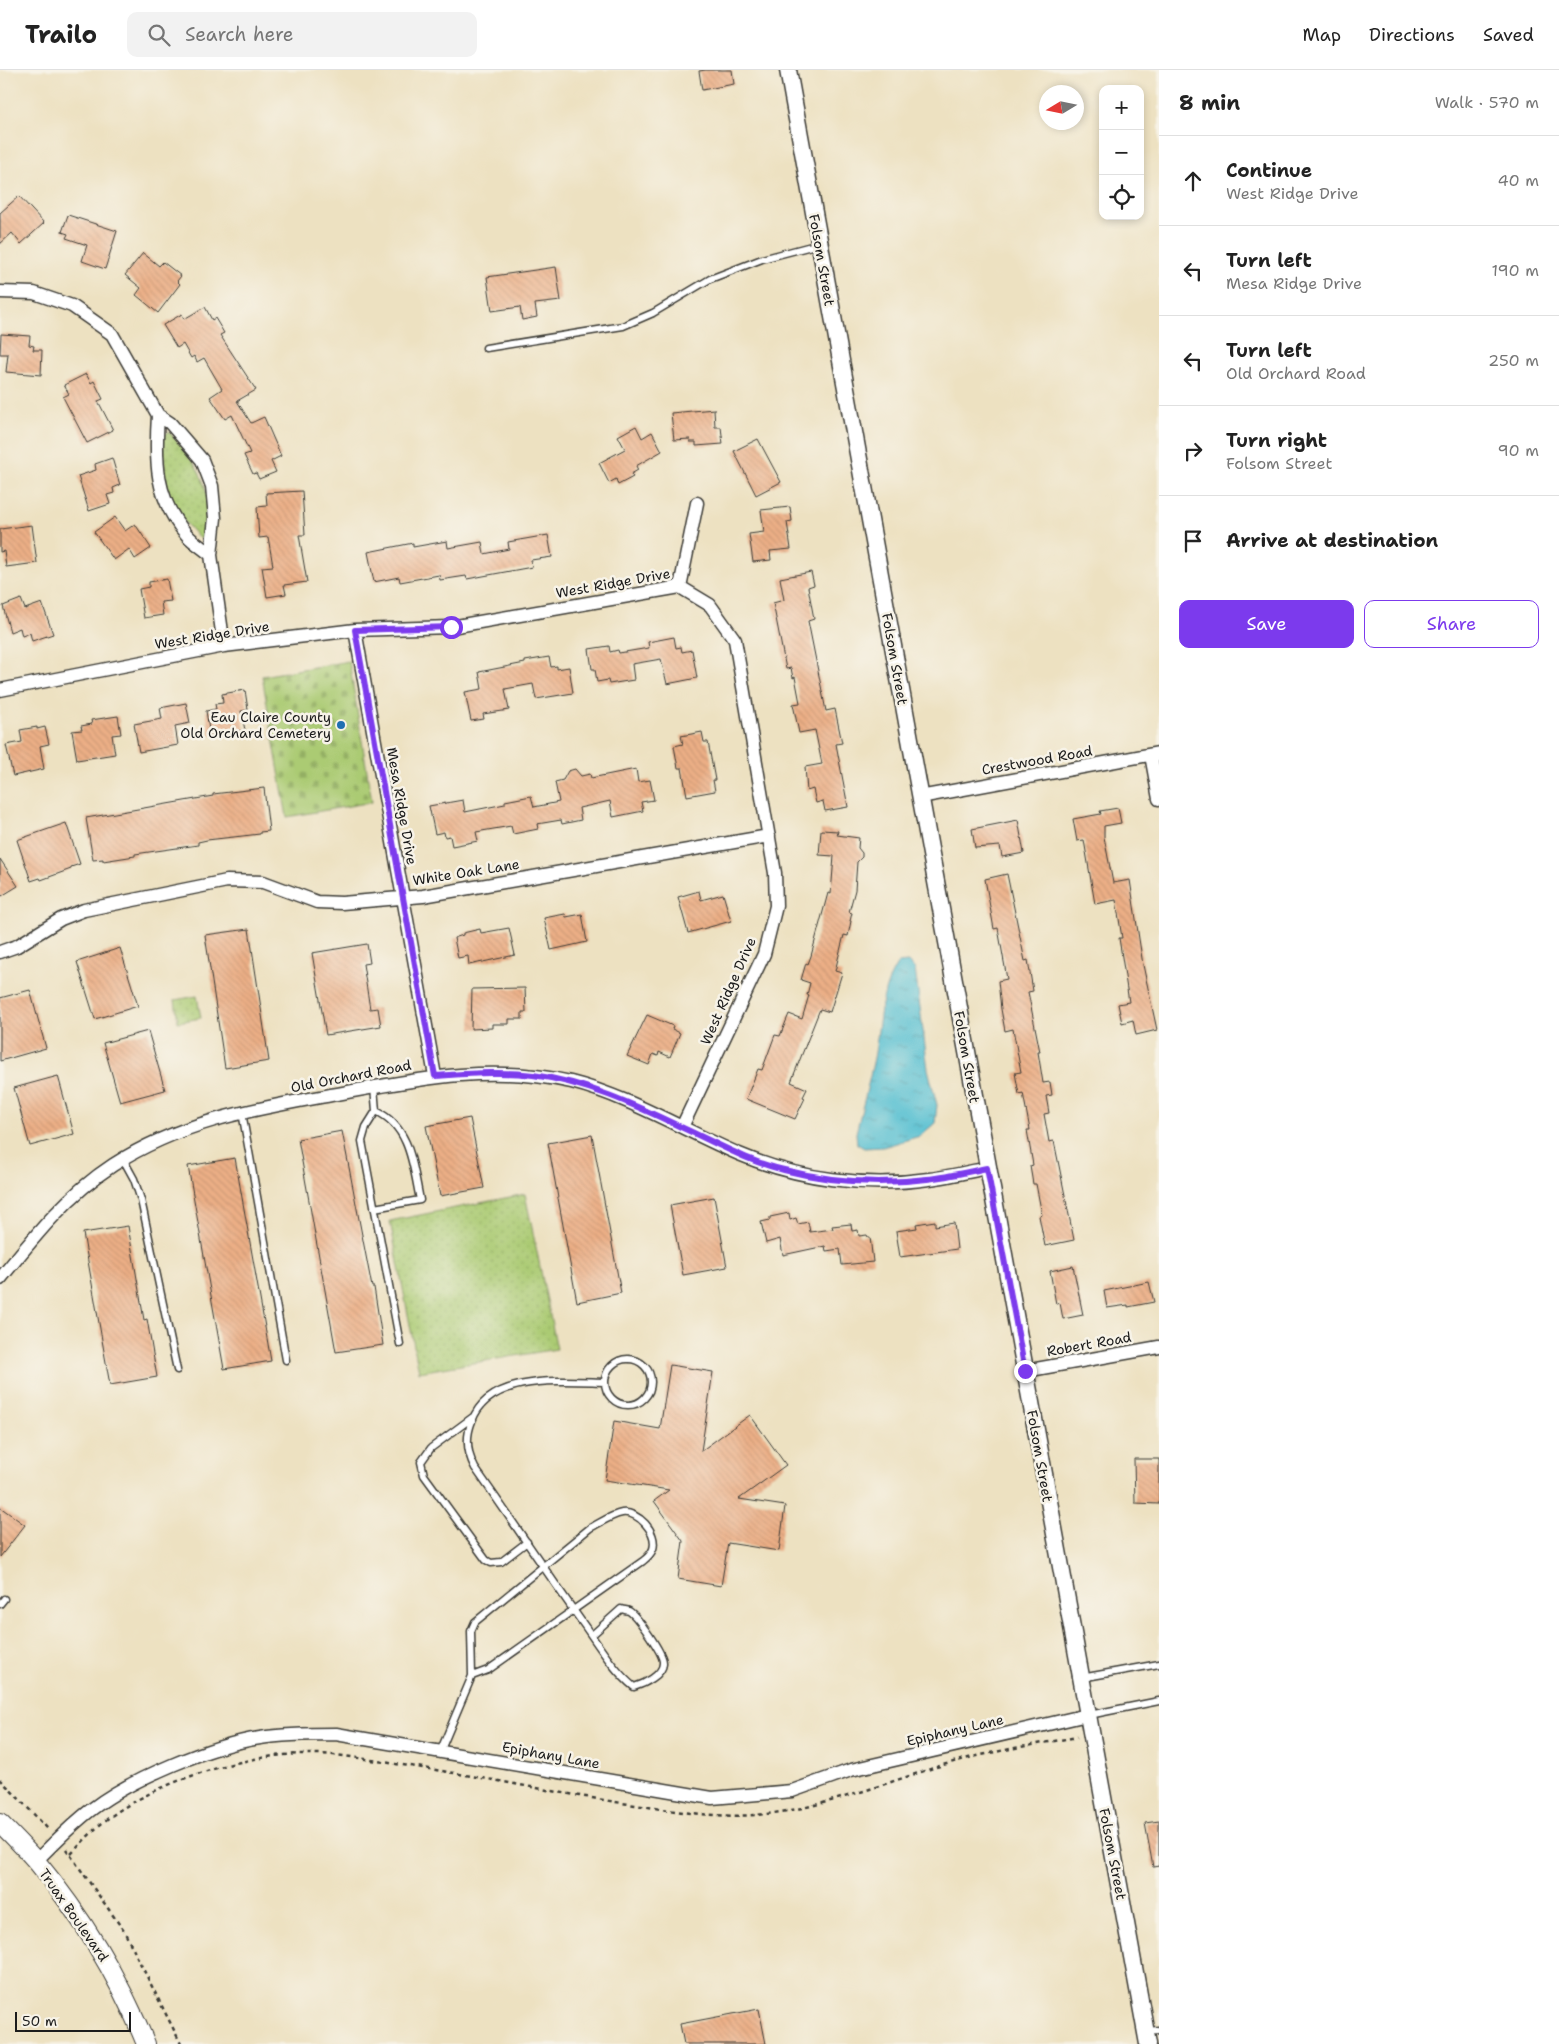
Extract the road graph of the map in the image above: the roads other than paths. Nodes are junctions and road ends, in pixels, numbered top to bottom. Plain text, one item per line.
1 (788, 70) edge
2 (819, 244) junction
3 (0, 292) edge
4 (486, 348) dead end
5 (158, 415) junction
6 (697, 503) dead end
7 (210, 555) junction
8 (680, 587) junction
9 (355, 630) junction
10 (224, 646) junction
11 (0, 690) edge
12 (1155, 754) edge
13 (920, 797) junction
14 (1159, 799) edge
15 (769, 836) junction
16 (403, 898) junction
17 (0, 952) edge
18 (435, 1076) junction
19 (374, 1087) junction
20 (376, 1111) junction
21 (242, 1112) junction
22 (682, 1128) junction
23 (123, 1159) junction
24 (987, 1168) junction
25 (374, 1208) junction
26 (0, 1279) edge
27 (400, 1344) dead end
28 (1159, 1347) edge
29 (286, 1360) dead end
30 (177, 1370) dead end
31 (1025, 1371) junction
32 (605, 1382) junction
33 (473, 1417) junction
34 (527, 1542) junction
35 (544, 1566) junction
36 (573, 1610) junction
37 (592, 1635) junction
38 (1159, 1664) edge
39 (472, 1676) junction
40 (1080, 1678) junction
41 (1159, 1701) edge
42 (1087, 1715) junction
43 (440, 1752) junction
44 (0, 1823) edge
45 (36, 1861) junction
46 (1151, 2035) edge
47 (146, 2044) edge

1 - 2 street, Folsom Street
2 - 4 lane
2 - 13 street, Folsom Street
3 - 5 street
5 - 7 street
5 - 7 street
6 - 8 street
7 - 10 street
8 - 9 street, West Ridge Drive
8 - 15 street, West Ridge Drive
9 - 10 street, West Ridge Drive
9 - 16 street, Mesa Ridge Drive
10 - 11 street, West Ridge Drive
12 - 13 street, Crestwood Road
12 - 14 street
13 - 24 street, Folsom Street
15 - 16 street, White Oak Lane
15 - 22 street, West Ridge Drive
16 - 17 street, White Oak Lane
16 - 18 street, Mesa Ridge Drive
18 - 19 street, Old Orchard Road
18 - 22 street, Old Orchard Road
19 - 20 lane
19 - 21 street, Old Orchard Road
20 - 25 lane
20 - 25 lane
21 - 23 street, Old Orchard Road
21 - 29 lane
22 - 24 street, Old Orchard Road
23 - 26 street, Old Orchard Road
23 - 30 lane
24 - 31 street, Folsom Street
25 - 27 lane
28 - 31 street, Robert Road
31 - 40 street, Folsom Street
32 - 32 lane
32 - 33 lane
33 - 34 lane
33 - 34 lane
34 - 35 lane
35 - 36 lane
35 - 36 lane
35 - 39 lane
36 - 37 lane
36 - 39 lane
37 - 37 lane
38 - 40 lane
39 - 43 lane
40 - 42 street, Folsom Street
41 - 42 lane
42 - 43 street, Epiphany Lane
42 - 46 street, Folsom Street
43 - 45 street, Epiphany Lane
44 - 45 main road, Truax Boulevard
45 - 47 main road, Truax Boulevard

